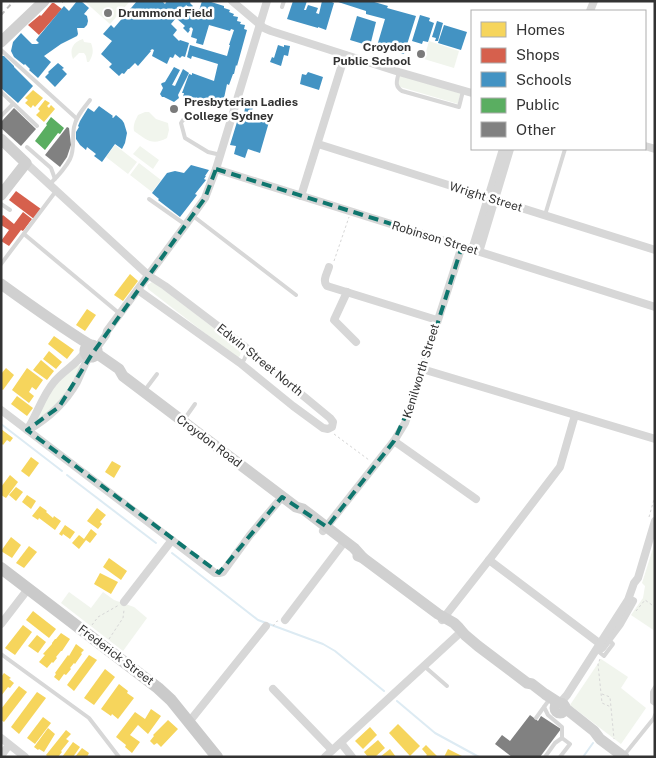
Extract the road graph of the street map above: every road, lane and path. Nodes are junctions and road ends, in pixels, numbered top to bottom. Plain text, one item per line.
1 (44, 1) edge
2 (232, 1) edge
3 (267, 1) edge
4 (284, 1) edge
5 (282, 7) dead end
6 (260, 25) junction
7 (1, 42) edge
8 (1, 50) edge
9 (345, 55) junction
10 (399, 72) junction
11 (463, 91) junction
12 (1, 92) edge
13 (471, 93) edge
14 (90, 100) dead end
15 (13, 104) junction
16 (1, 116) edge
17 (76, 118) junction
18 (192, 118) dead end
19 (37, 126) dead end
20 (1, 139) edge
21 (318, 144) junction
22 (27, 147) dead end
23 (503, 150) edge
24 (510, 150) edge
25 (565, 150) edge
26 (221, 155) junction
27 (26, 163) junction
28 (216, 169) junction
29 (52, 182) junction
30 (56, 191) junction
31 (1, 195) edge
32 (302, 196) junction
33 (149, 198) dead end
34 (491, 198) junction
35 (1, 204) edge
36 (10, 210) dead end
37 (351, 212) junction
38 (545, 215) junction
39 (193, 216) junction
40 (186, 226) junction
41 (24, 234) junction
42 (462, 246) junction
43 (655, 250) edge
44 (476, 251) junction
45 (1, 264) edge
46 (329, 267) joint
47 (148, 275) junction
48 (1, 284) edge
49 (138, 290) junction
50 (347, 292) junction
51 (296, 295) dead end
52 (655, 307) edge
53 (120, 314) junction
54 (437, 320) junction
55 (356, 342) dead end
56 (249, 350) junction
57 (91, 351) junction
58 (75, 362) junction
59 (240, 363) junction
60 (83, 368) junction
61 (422, 369) junction
62 (157, 374) dead end
63 (144, 392) junction
64 (195, 404) dead end
65 (1, 410) edge
66 (576, 416) junction
67 (38, 421) junction
68 (183, 421) junction
69 (328, 429) junction
70 (28, 430) junction
71 (655, 439) edge
72 (394, 441) junction
73 (374, 467) junction
74 (655, 496) edge
75 (282, 497) junction
76 (476, 500) dead end
77 (652, 520) edge
78 (325, 529) junction
79 (172, 540) junction
80 (343, 543) junction
81 (489, 560) junction
82 (1, 568) edge
83 (28, 589) junction
84 (124, 602) junction
85 (655, 607) edge
86 (637, 611) dead end
87 (441, 617) junction
88 (281, 621) joint
89 (1, 624) edge
90 (90, 627) dead end
91 (268, 627) joint
92 (462, 633) junction
93 (108, 641) dead end
94 (602, 648) junction
95 (1, 654) edge
96 (424, 666) junction
97 (447, 686) dead end
98 (655, 687) edge
99 (273, 689) dead end
100 (601, 693) junction
101 (653, 695) edge
102 (655, 704) edge
103 (556, 705) junction
104 (611, 707) junction
105 (655, 714) edge
106 (536, 718) dead end
107 (189, 722) junction
108 (1, 738) edge
109 (562, 738) junction
110 (605, 742) junction
111 (341, 743) junction
112 (10, 745) junction
113 (332, 750) junction
114 (2, 756) edge
115 (624, 756) edge
116 (25, 757) edge
117 (119, 757) edge
118 (217, 757) edge
119 (326, 757) edge
120 (352, 757) edge
121 (545, 757) edge
122 (560, 757) edge

1 - 7 street
2 - 6 street
3 - 6 street
4 - 5 lane
6 - 9 street
6 - 26 street
8 - 17 lane
9 - 10 street
9 - 21 street
10 - 11 street
10 - 11 lane
11 - 13 street
12 - 15 lane
14 - 17 lane
15 - 16 lane
15 - 19 lane
17 - 29 lane
18 - 26 lane
20 - 27 street, Edwin Street North
21 - 32 street
21 - 34 street, Wright Street
22 - 29 lane
23 - 34 street
24 - 34 street
25 - 38 lane
26 - 28 street
27 - 29 street, Edwin Street North
27 - 31 street
28 - 32 street, Robinson Street
28 - 39 street
29 - 30 street, Edwin Street North
30 - 41 lane
30 - 47 street, Edwin Street North
32 - 37 street, Robinson Street
33 - 40 lane
34 - 38 street, Wright Street
34 - 44 street
35 - 36 lane
37 - 42 street, Robinson Street
37 - 46 path
38 - 43 street, Wright Street
39 - 40 street
39 - 51 lane
40 - 47 street
41 - 45 lane
41 - 53 lane
42 - 44 street, Robinson Street
42 - 54 street, Kenilworth Street
44 - 52 street, Robinson Street
46 - 50 street
47 - 49 street
47 - 56 street, Edwin Street North
48 - 57 street, Croydon Road
49 - 53 street
49 - 59 street, Edwin Street North
50 - 54 street
50 - 55 street
53 - 57 street
54 - 61 street, Kenilworth Street
56 - 59 lane
56 - 69 street, Edwin Street North
57 - 58 street
57 - 60 street
57 - 63 street, Croydon Road
58 - 60 lane
58 - 67 street
59 - 69 street, Edwin Street North
60 - 67 street
61 - 66 street
61 - 72 street, Kenilworth Street
62 - 63 lane
63 - 68 street, Croydon Road
64 - 68 lane
65 - 70 street
66 - 71 street
66 - 81 street
67 - 70 street
68 - 75 street, Croydon Road
69 - 73 path
70 - 79 street
72 - 73 street, Kenilworth Street
72 - 76 street
73 - 78 street, Kenilworth Street
74 - 77 path
75 - 78 street, Croydon Road
75 - 79 street
77 - 94 street
78 - 80 street, Croydon Road
79 - 84 street
80 - 87 street, Croydon Road
80 - 88 street
81 - 87 street
81 - 94 street
82 - 83 main road, Frederick Street
83 - 89 street
83 - 107 main road, Frederick Street
84 - 90 path
84 - 93 path
85 - 86 path
87 - 92 street, Croydon Road
88 - 91 path
91 - 107 street
92 - 96 street
92 - 103 street, Croydon Road
94 - 100 path
94 - 103 street
94 - 103 street
95 - 117 lane
96 - 97 lane
96 - 111 street
98 - 101 lane
99 - 113 street
100 - 104 path
100 - 104 path
101 - 102 lane
103 - 106 lane
103 - 109 lane
103 - 110 street, Croydon Road
104 - 110 path
105 - 115 lane
107 - 118 main road, Frederick Street
108 - 112 street
109 - 121 lane
109 - 122 lane
110 - 115 street, Croydon Road
111 - 113 street
111 - 120 street
112 - 114 street
112 - 116 street
113 - 119 street

